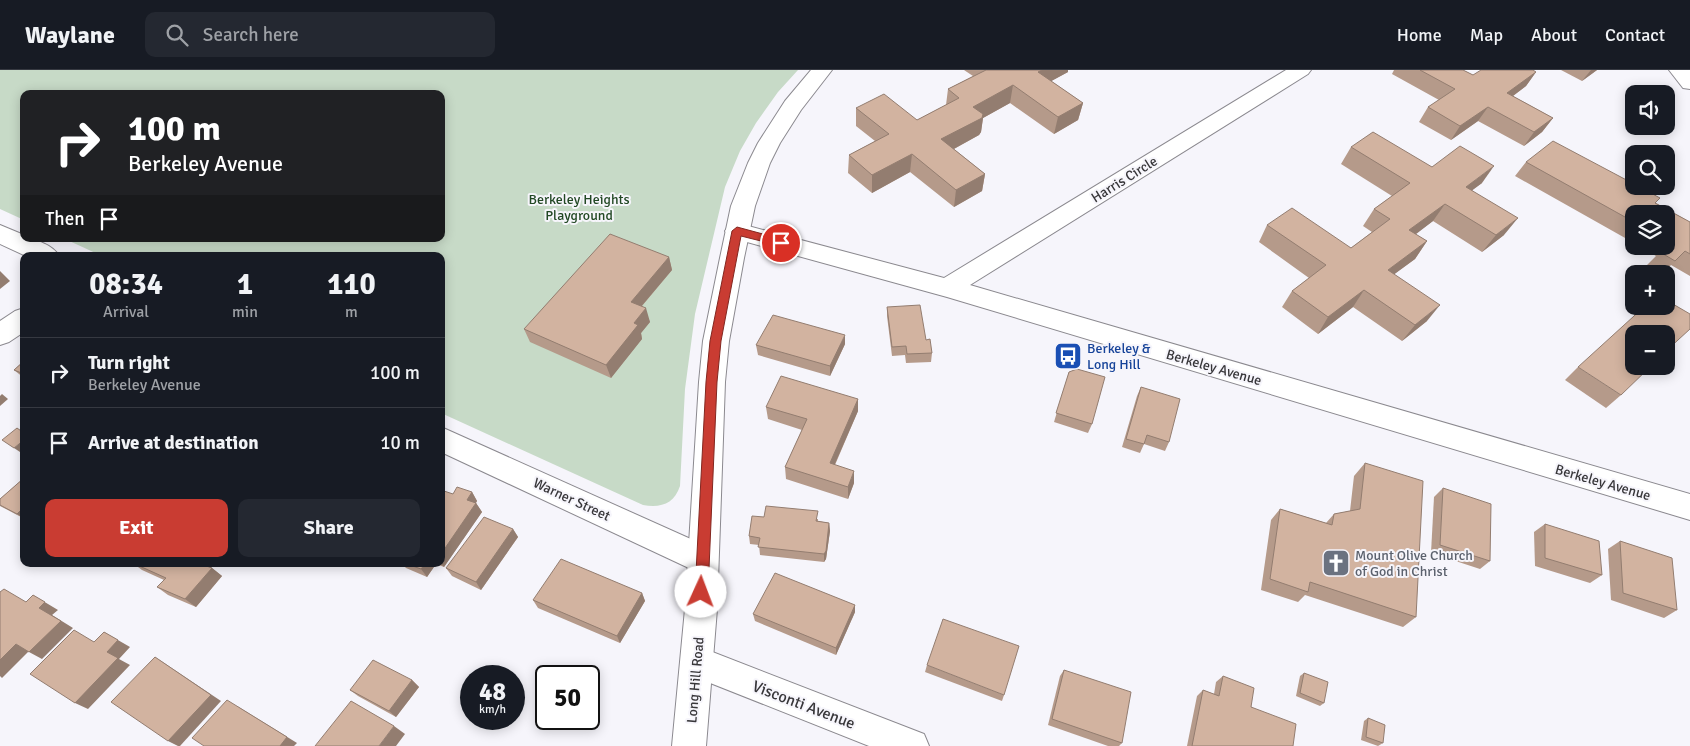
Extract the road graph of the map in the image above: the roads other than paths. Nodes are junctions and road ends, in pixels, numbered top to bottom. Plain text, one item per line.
1 (822, 70) edge
2 (1301, 70) edge
3 (1679, 70) edge
4 (1690, 83) edge
5 (737, 231) junction
6 (0, 234) edge
7 (38, 252) edge
8 (947, 288) junction
9 (20, 321) edge
10 (0, 335) edge
11 (445, 440) edge
12 (1690, 508) edge
13 (702, 558) junction
14 (697, 662) junction
15 (689, 746) edge
16 (912, 746) edge

1 - 5 street, Long Hill Road
2 - 8 street, Harris Circle
3 - 4 street
5 - 8 street, Berkeley Avenue
5 - 13 street, Long Hill Road
6 - 7 street
8 - 12 street, Berkeley Avenue
9 - 10 street
11 - 13 street, Warner Street
13 - 14 street, Long Hill Road
14 - 15 street, Long Hill Road
14 - 16 street, Visconti Avenue

